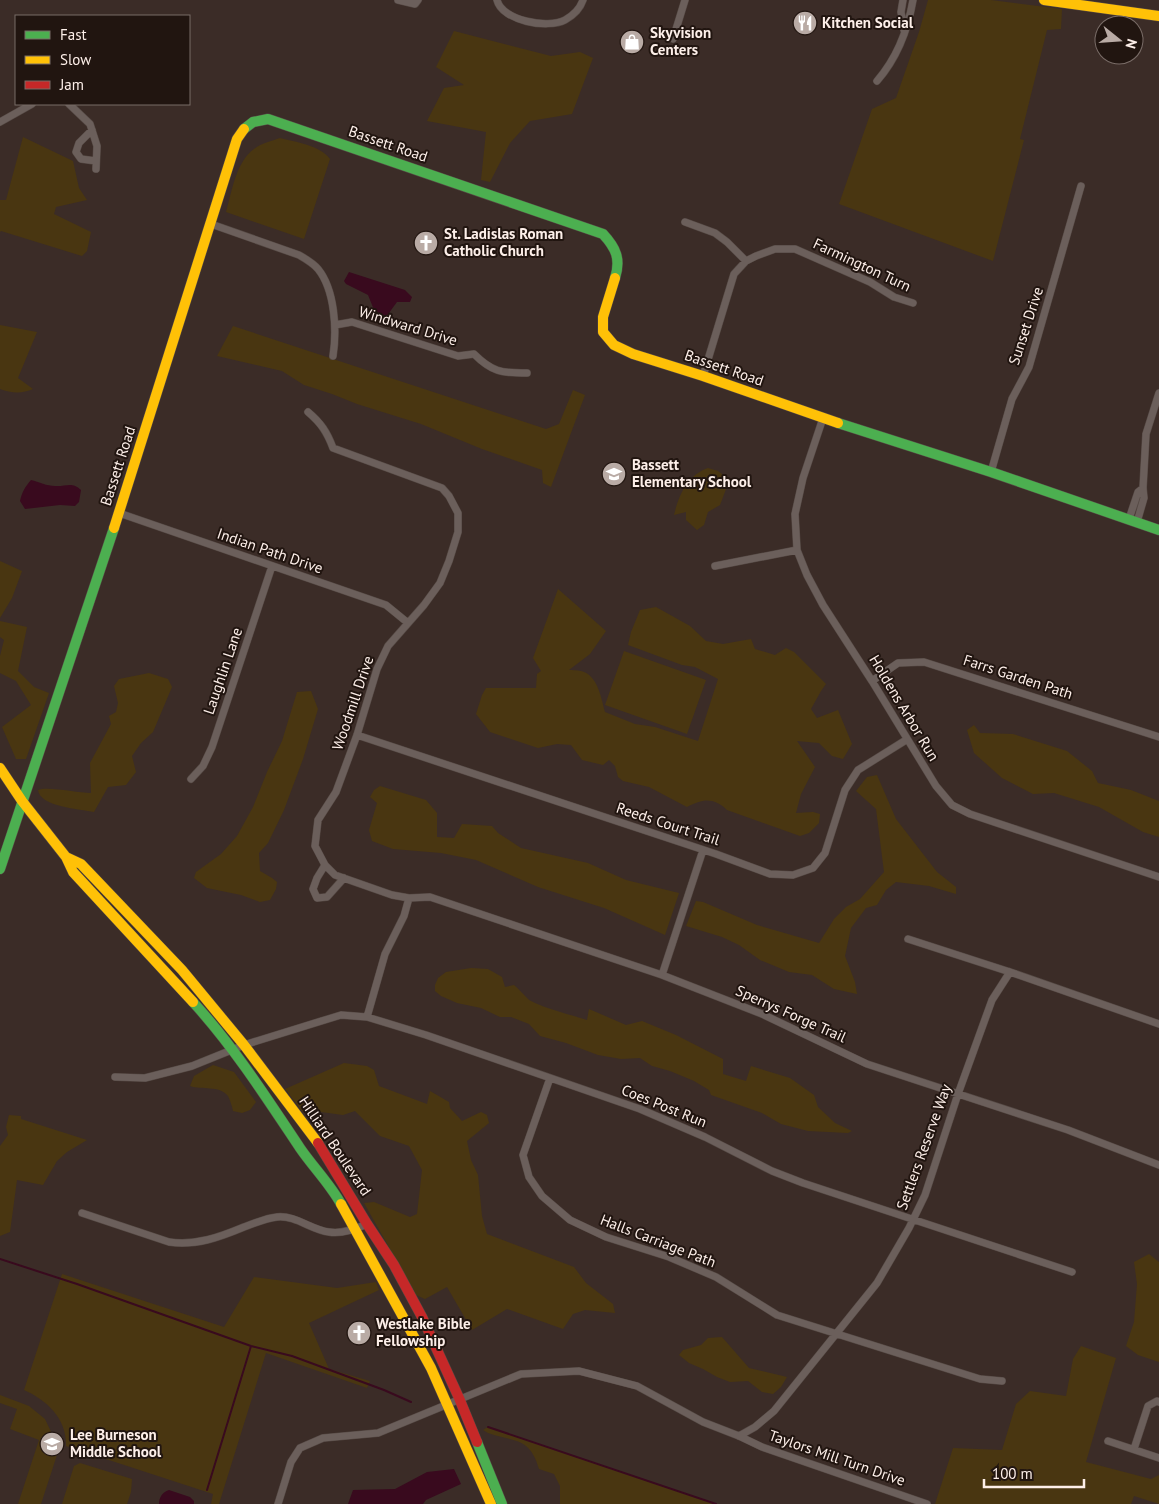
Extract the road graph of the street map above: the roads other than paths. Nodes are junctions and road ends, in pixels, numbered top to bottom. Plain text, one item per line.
1 (398, 0) edge
2 (418, 0) edge
3 (497, 0) edge
4 (583, 0) edge
5 (685, 0) edge
6 (903, 0) edge
7 (912, 0) edge
8 (1044, 0) edge
9 (1072, 2) edge
10 (1159, 16) edge
11 (904, 31) junction
12 (673, 39) dead end
13 (877, 81) dead end
14 (30, 105) edge
15 (70, 105) edge
16 (0, 122) edge
17 (92, 130) junction
18 (1081, 186) dead end
19 (685, 222) dead end
20 (211, 224) junction
21 (746, 261) junction
22 (913, 303) dead end
23 (334, 325) junction
24 (333, 356) dead end
25 (527, 373) dead end
26 (703, 376) junction
27 (1159, 393) edge
28 (308, 412) dead end
29 (824, 418) junction
30 (990, 472) junction
31 (119, 513) junction
32 (1133, 521) junction
33 (1159, 530) edge
34 (797, 550) junction
35 (272, 566) junction
36 (715, 566) dead end
37 (408, 623) junction
38 (872, 680) junction
39 (357, 734) junction
40 (1159, 737) edge
41 (906, 740) junction
42 (0, 768) edge
43 (190, 779) dead end
44 (22, 801) junction
45 (703, 850) junction
46 (325, 865) junction
47 (0, 869) edge
48 (1159, 877) edge
49 (344, 878) junction
50 (409, 898) junction
51 (908, 938) dead end
52 (1010, 972) junction
53 (662, 975) junction
54 (367, 1017) junction
55 (1159, 1024) edge
56 (239, 1047) junction
57 (115, 1077) dead end
58 (550, 1078) junction
59 (958, 1094) junction
60 (1159, 1165) edge
61 (82, 1213) dead end
62 (914, 1219) junction
63 (367, 1224) junction
64 (356, 1229) junction
65 (1072, 1272) dead end
66 (837, 1333) junction
67 (1002, 1381) dead end
68 (459, 1398) junction
69 (1159, 1402) edge
70 (447, 1404) junction
71 (739, 1436) junction
72 (1108, 1441) dead end
73 (1134, 1450) junction
74 (1159, 1458) edge
75 (278, 1504) edge
76 (491, 1504) edge
77 (502, 1504) edge
78 (926, 1504) edge

1 - 2 street
3 - 4 street
5 - 12 street
6 - 11 street
7 - 11 street
8 - 9 street
9 - 10 street
11 - 13 street
14 - 16 street
15 - 17 street
17 - 17 street
18 - 30 street, Sunset Drive
19 - 21 street
20 - 23 street
20 - 26 street, Bassett Road
20 - 31 street, Bassett Road
21 - 22 street, Farmington Turn
21 - 26 street
23 - 24 street
23 - 25 street, Windward Drive
26 - 29 street, Bassett Road
27 - 32 street
28 - 37 street, Woodmill Drive
29 - 30 street, Bassett Road
29 - 34 street, Holdens Arbor Run
30 - 32 street, Bassett Road
31 - 35 street, Indian Path Drive
31 - 44 street, Bassett Road
32 - 33 street, Bassett Road
34 - 36 street
34 - 38 street, Holdens Arbor Run
35 - 37 street, Indian Path Drive
35 - 43 street, Laughlin Lane
37 - 39 street, Woodmill Drive
38 - 40 street, Farrs Garden Path
38 - 41 street, Holdens Arbor Run
39 - 45 street, Reeds Court Trail
39 - 46 street, Woodmill Drive
41 - 45 street, Reeds Court Trail
41 - 48 street, Holdens Arbor Run
42 - 44 street, Hilliard Boulevard
44 - 47 street, Bassett Road
44 - 56 street, Hilliard Boulevard
45 - 53 street
46 - 49 street, Sperrys Forge Trail
46 - 49 street
49 - 50 street, Sperrys Forge Trail
50 - 53 street, Sperrys Forge Trail
50 - 54 street
51 - 52 street
52 - 55 street
52 - 59 street, Settlers Reserve Way
53 - 59 street, Sperrys Forge Trail
54 - 56 street, Coes Post Run
54 - 58 street, Coes Post Run
56 - 57 street, Coes Post Run
56 - 63 street, Hilliard Boulevard
56 - 64 street, Hilliard Boulevard
58 - 62 street, Coes Post Run
58 - 66 street, Halls Carriage Path
59 - 60 street, Sperrys Forge Trail
59 - 62 street, Settlers Reserve Way
61 - 64 street
62 - 65 street, Coes Post Run
62 - 66 street, Settlers Reserve Way
63 - 64 street
63 - 68 street, Hilliard Boulevard
64 - 70 street, Hilliard Boulevard
66 - 67 street, Halls Carriage Path
66 - 71 street, Settlers Reserve Way
68 - 70 street, Taylors Mill Turn Drive
68 - 71 street, Taylors Mill Turn Drive
68 - 77 street, Hilliard Boulevard
69 - 73 street
70 - 75 street, Taylors Mill Turn Drive
70 - 76 street, Hilliard Boulevard
71 - 78 street, Taylors Mill Turn Drive
72 - 73 street
73 - 74 street

